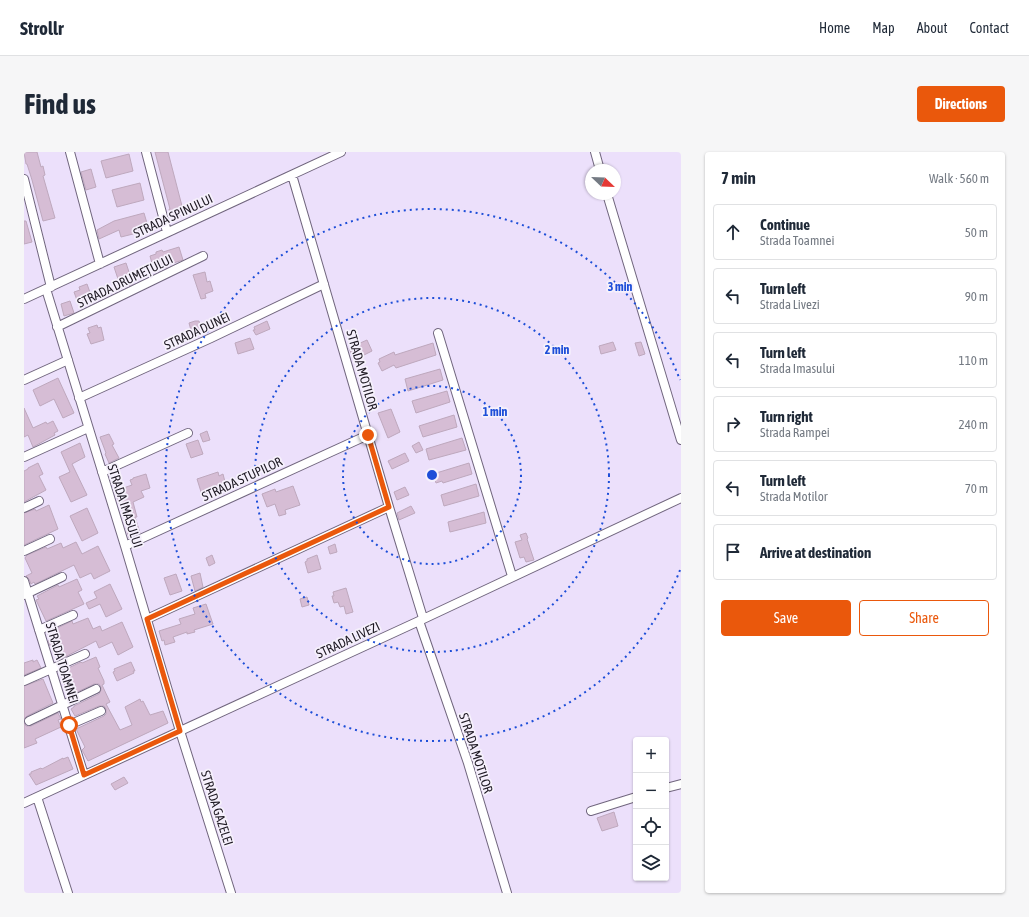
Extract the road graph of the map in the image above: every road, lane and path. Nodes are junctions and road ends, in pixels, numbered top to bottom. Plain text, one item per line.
1 (70, 152) edge
2 (146, 152) edge
3 (342, 152) edge
4 (595, 152) edge
5 (332, 154) edge
6 (598, 164) edge
7 (292, 175) junction
8 (24, 179) edge
9 (609, 200) edge
10 (168, 232) junction
11 (203, 256) dead end
12 (100, 264) junction
13 (324, 284) junction
14 (49, 288) junction
15 (24, 299) edge
16 (57, 327) junction
17 (438, 334) dead end
18 (68, 360) junction
19 (24, 380) edge
20 (79, 398) junction
21 (88, 428) junction
22 (188, 433) dead end
23 (368, 435) junction
24 (681, 440) edge
25 (24, 457) edge
26 (102, 472) junction
27 (681, 498) edge
28 (39, 501) dead end
29 (389, 507) junction
30 (24, 508) edge
31 (50, 539) dead end
32 (125, 546) junction
33 (24, 551) edge
34 (512, 576) junction
35 (62, 577) dead end
36 (24, 581) edge
37 (26, 594) edge
38 (73, 615) dead end
39 (147, 619) junction
40 (421, 619) junction
41 (39, 630) junction
42 (85, 654) dead end
43 (51, 669) junction
44 (24, 681) edge
45 (96, 689) dead end
46 (62, 705) junction
47 (101, 711) dead end
48 (29, 721) dead end
49 (69, 725) junction
50 (180, 731) junction
51 (84, 775) junction
52 (681, 784) edge
53 (669, 787) edge
54 (37, 797) junction
55 (633, 798) edge
56 (24, 803) edge
57 (591, 811) dead end
58 (68, 893) edge
59 (231, 893) edge
60 (507, 893) edge

1 - 12 street
2 - 10 street
3 - 5 street, STRADA SPINULUI
4 - 6 street
5 - 7 street, STRADA SPINULUI
7 - 10 street, STRADA SPINULUI
7 - 13 street, STRADA MOTILOR
8 - 14 street, STRADA IMASULUI
9 - 24 street
10 - 12 street, STRADA SPINULUI
11 - 16 street, STRADA DRUMEȚULUI
12 - 14 street, STRADA SPINULUI
13 - 20 street, STRADA DUNEI
13 - 23 street, STRADA MOTILOR
14 - 15 street, STRADA SPINULUI
14 - 16 street, STRADA IMASULUI
16 - 18 street, STRADA IMASULUI
17 - 34 street
18 - 19 street
18 - 20 street, STRADA IMASULUI
20 - 21 street, STRADA IMASULUI
21 - 25 street
21 - 26 street, STRADA IMASULUI
22 - 26 street
23 - 29 street, STRADA MOTILOR
23 - 32 street, STRADA STUPILOR
26 - 32 street, STRADA IMASULUI
27 - 34 street, STRADA LIVEZI
28 - 30 street
29 - 39 street
29 - 40 street, STRADA MOTILOR
31 - 33 street
32 - 39 street, STRADA IMASULUI
34 - 40 street, STRADA LIVEZI
35 - 37 street
36 - 37 street, STRADA TOAMNEI
37 - 41 street, STRADA TOAMNEI
38 - 41 street
39 - 50 street, STRADA IMASULUI
40 - 50 street, STRADA LIVEZI
40 - 60 street, STRADA MOTILOR
41 - 43 street, STRADA TOAMNEI
42 - 43 street
43 - 44 street
43 - 46 street, STRADA TOAMNEI
45 - 46 street
46 - 48 street
46 - 49 street, STRADA TOAMNEI
47 - 49 street
49 - 51 street, STRADA TOAMNEI
50 - 51 street, STRADA LIVEZI
50 - 59 street, STRADA GAZELEI
51 - 54 street, STRADA LIVEZI
52 - 53 street
54 - 56 street, STRADA LIVEZI
54 - 58 street
55 - 57 street

